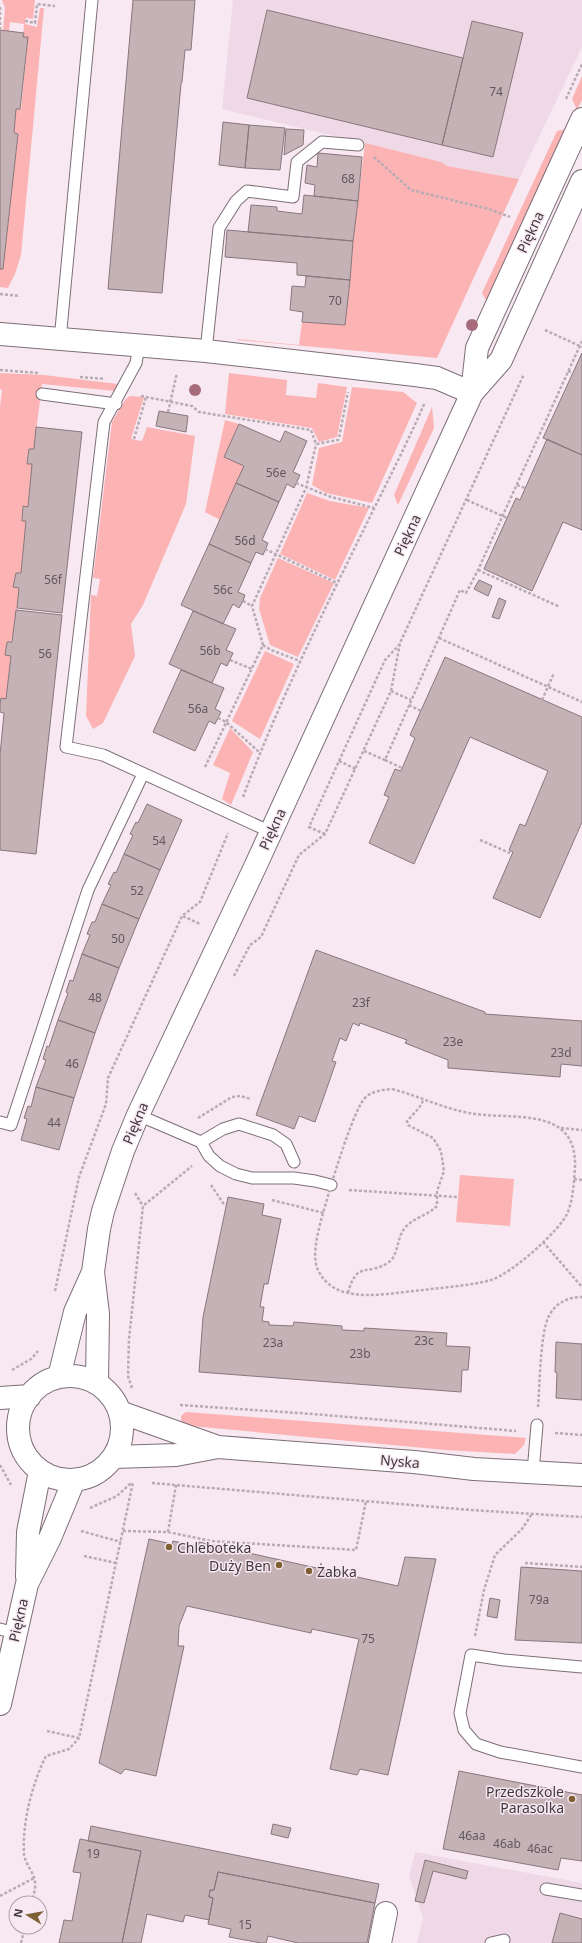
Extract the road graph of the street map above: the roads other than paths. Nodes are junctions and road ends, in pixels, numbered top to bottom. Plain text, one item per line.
1 (92, 0) edge
2 (582, 119) edge
3 (358, 145) dead end
4 (582, 181) edge
5 (0, 334) edge
6 (60, 340) junction
7 (139, 346) junction
8 (206, 351) junction
9 (472, 393) junction
10 (42, 394) dead end
11 (116, 404) junction
12 (143, 774) junction
13 (271, 832) junction
14 (138, 1115) junction
15 (0, 1122) edge
16 (201, 1142) junction
17 (294, 1162) dead end
18 (335, 1186) road end
19 (93, 1272) junction
20 (59, 1377) junction
21 (97, 1383) junction
22 (30, 1396) junction
23 (0, 1398) edge
24 (120, 1412) junction
25 (536, 1428) road end
26 (9, 1430) edge
27 (218, 1447) junction
28 (114, 1457) junction
29 (40, 1471) junction
30 (533, 1472) junction
31 (582, 1475) edge
32 (74, 1480) junction
33 (27, 1584) junction
34 (7, 1631) edge
35 (582, 1667) edge
36 (0, 1704) edge
37 (582, 1767) edge
38 (546, 1889) dead end
39 (582, 1895) edge
40 (386, 1913) dead end
41 (504, 1940) dead end
42 (380, 1943) edge
43 (491, 1943) edge

1 - 6 lane
2 - 9 street, Piękna
3 - 8 lane
4 - 9 street, Piękna
5 - 6 street
6 - 7 street
7 - 8 street
7 - 11 lane
8 - 9 street
9 - 13 street, Piękna
10 - 11 lane
11 - 12 lane
12 - 13 lane
12 - 15 lane
13 - 14 street, Piękna
14 - 16 lane
14 - 19 street, Piękna
16 - 17 lane
16 - 18 lane
19 - 20 street, Piękna
19 - 21 street, Piękna
20 - 21 street
20 - 22 street
21 - 24 street
22 - 23 street
22 - 26 street
24 - 27 street, Nyska
24 - 28 street
25 - 30 lane
26 - 29 street
27 - 28 street, Nyska
27 - 30 street, Nyska
28 - 32 street
29 - 32 street
29 - 33 street, Piękna
30 - 31 street, Nyska
32 - 33 street, Piękna
33 - 34 street, Piękna
34 - 36 street, Piękna
35 - 37 lane
38 - 39 lane
40 - 42 street
41 - 43 lane

